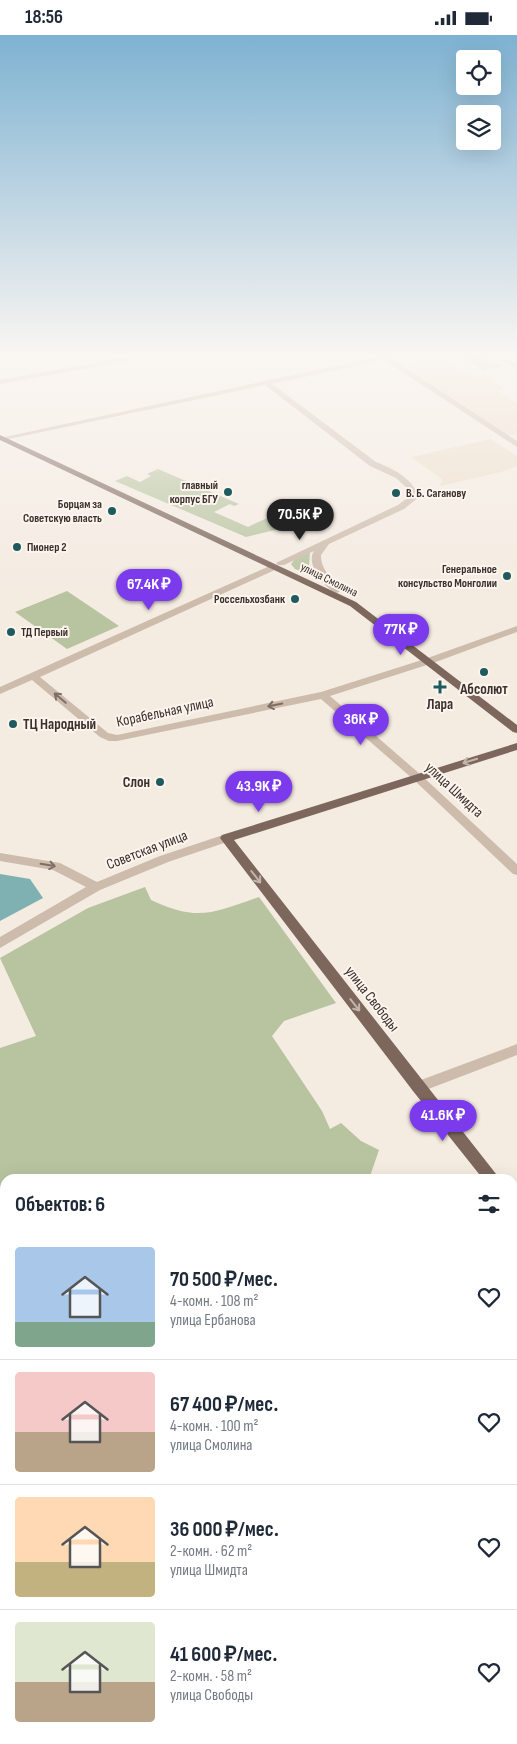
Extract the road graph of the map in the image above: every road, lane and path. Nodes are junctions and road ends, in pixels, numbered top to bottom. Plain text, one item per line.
1 (3, 436) edge
2 (336, 436) edge
3 (504, 436) edge
4 (517, 445) edge
5 (328, 541) junction
6 (278, 565) junction
7 (337, 590) junction
8 (517, 629) edge
9 (432, 660) junction
10 (34, 677) junction
11 (0, 691) edge
12 (323, 695) junction
13 (517, 720) edge
14 (517, 730) edge
15 (517, 746) edge
16 (417, 777) junction
17 (226, 838) junction
18 (0, 857) edge
19 (517, 871) edge
20 (96, 887) junction
21 (0, 943) edge
22 (517, 1049) edge
23 (418, 1087) junction
24 (488, 1174) edge

1 - 6 main road, улица Смолина
2 - 5 street
3 - 4 street
5 - 6 street
5 - 7 street
6 - 7 main road
6 - 9 main road, улица Смолина
6 - 10 street
7 - 9 main road
8 - 9 street
9 - 12 street
9 - 13 main road
9 - 14 main road, улица Смолина
10 - 11 street
12 -> 10 street, Корабельная улица
12 - 16 street, улица Шмидта
15 -> 16 main road, Советская улица
16 - 17 main road, Советская улица
16 - 19 street, улица Шмидта
17 - 20 street, Советская улица
17 -> 23 main road, улица Свободы
18 -> 20 street
20 - 21 street, Советская улица
22 - 23 street
23 - 24 main road, улица Свободы

